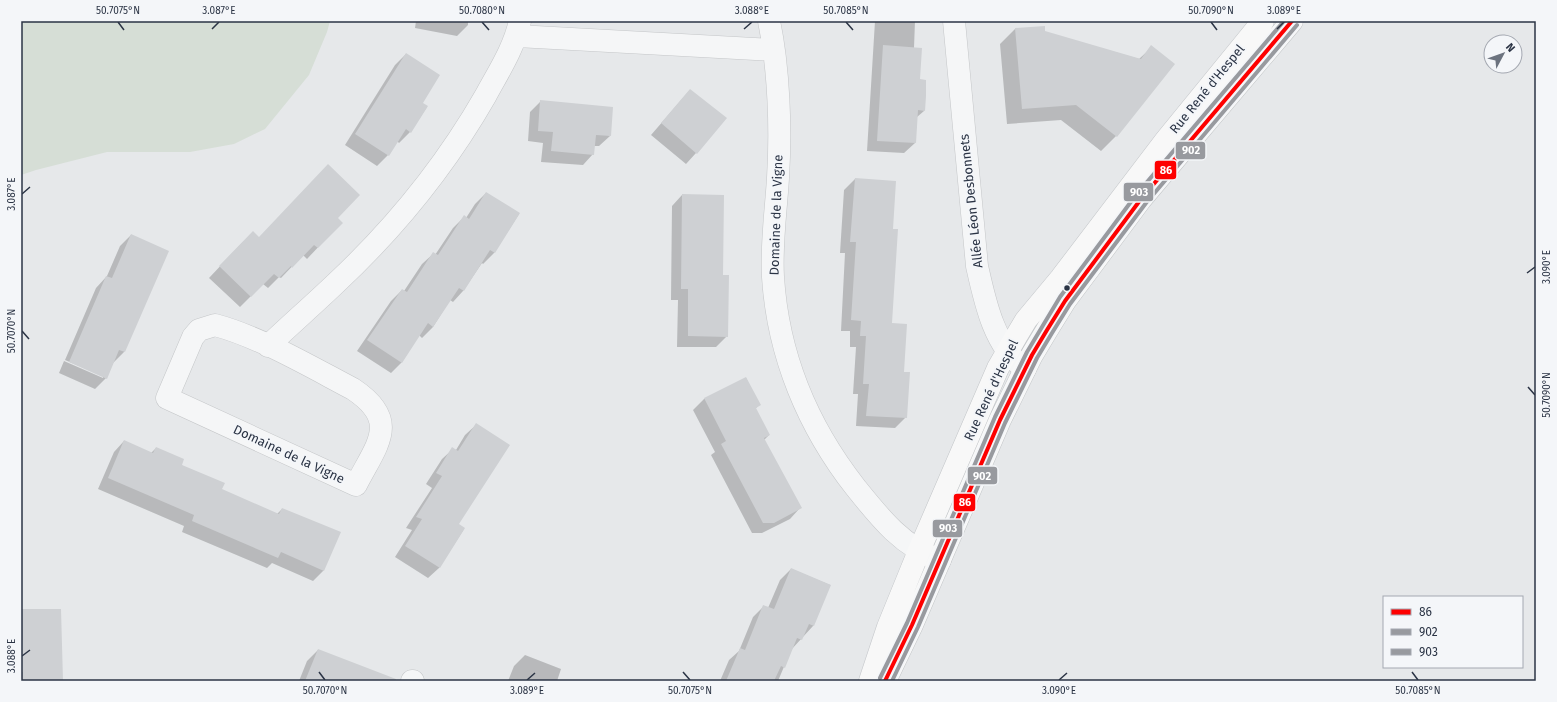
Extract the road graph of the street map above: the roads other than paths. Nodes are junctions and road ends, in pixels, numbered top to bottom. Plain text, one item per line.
1 (769, 21) edge
2 (954, 21) edge
3 (1263, 21) edge
4 (1292, 21) edge
5 (518, 28) edge
6 (774, 50) junction
7 (268, 346) junction
8 (1007, 351) junction
9 (1025, 369) junction
10 (919, 551) junction
11 (940, 560) junction
12 (870, 681) edge
13 (885, 681) edge

1 - 6 street, Domaine de la Vigne
2 - 8 street, Allée Léon Desbonnets
3 - 8 main road, Rue René d'Hespel
4 - 9 main road, Rue René d'Hespel
5 - 6 street
5 - 7 street
6 - 10 street, Domaine de la Vigne
7 - 7 street, Domaine de la Vigne
8 - 9 street, Allée Léon Desbonnets
8 - 10 main road, Rue René d'Hespel
9 - 11 main road, Rue René d'Hespel
10 - 11 street, Domaine de la Vigne
10 - 12 main road, Rue René d'Hespel
11 - 13 main road, Rue René d'Hespel

